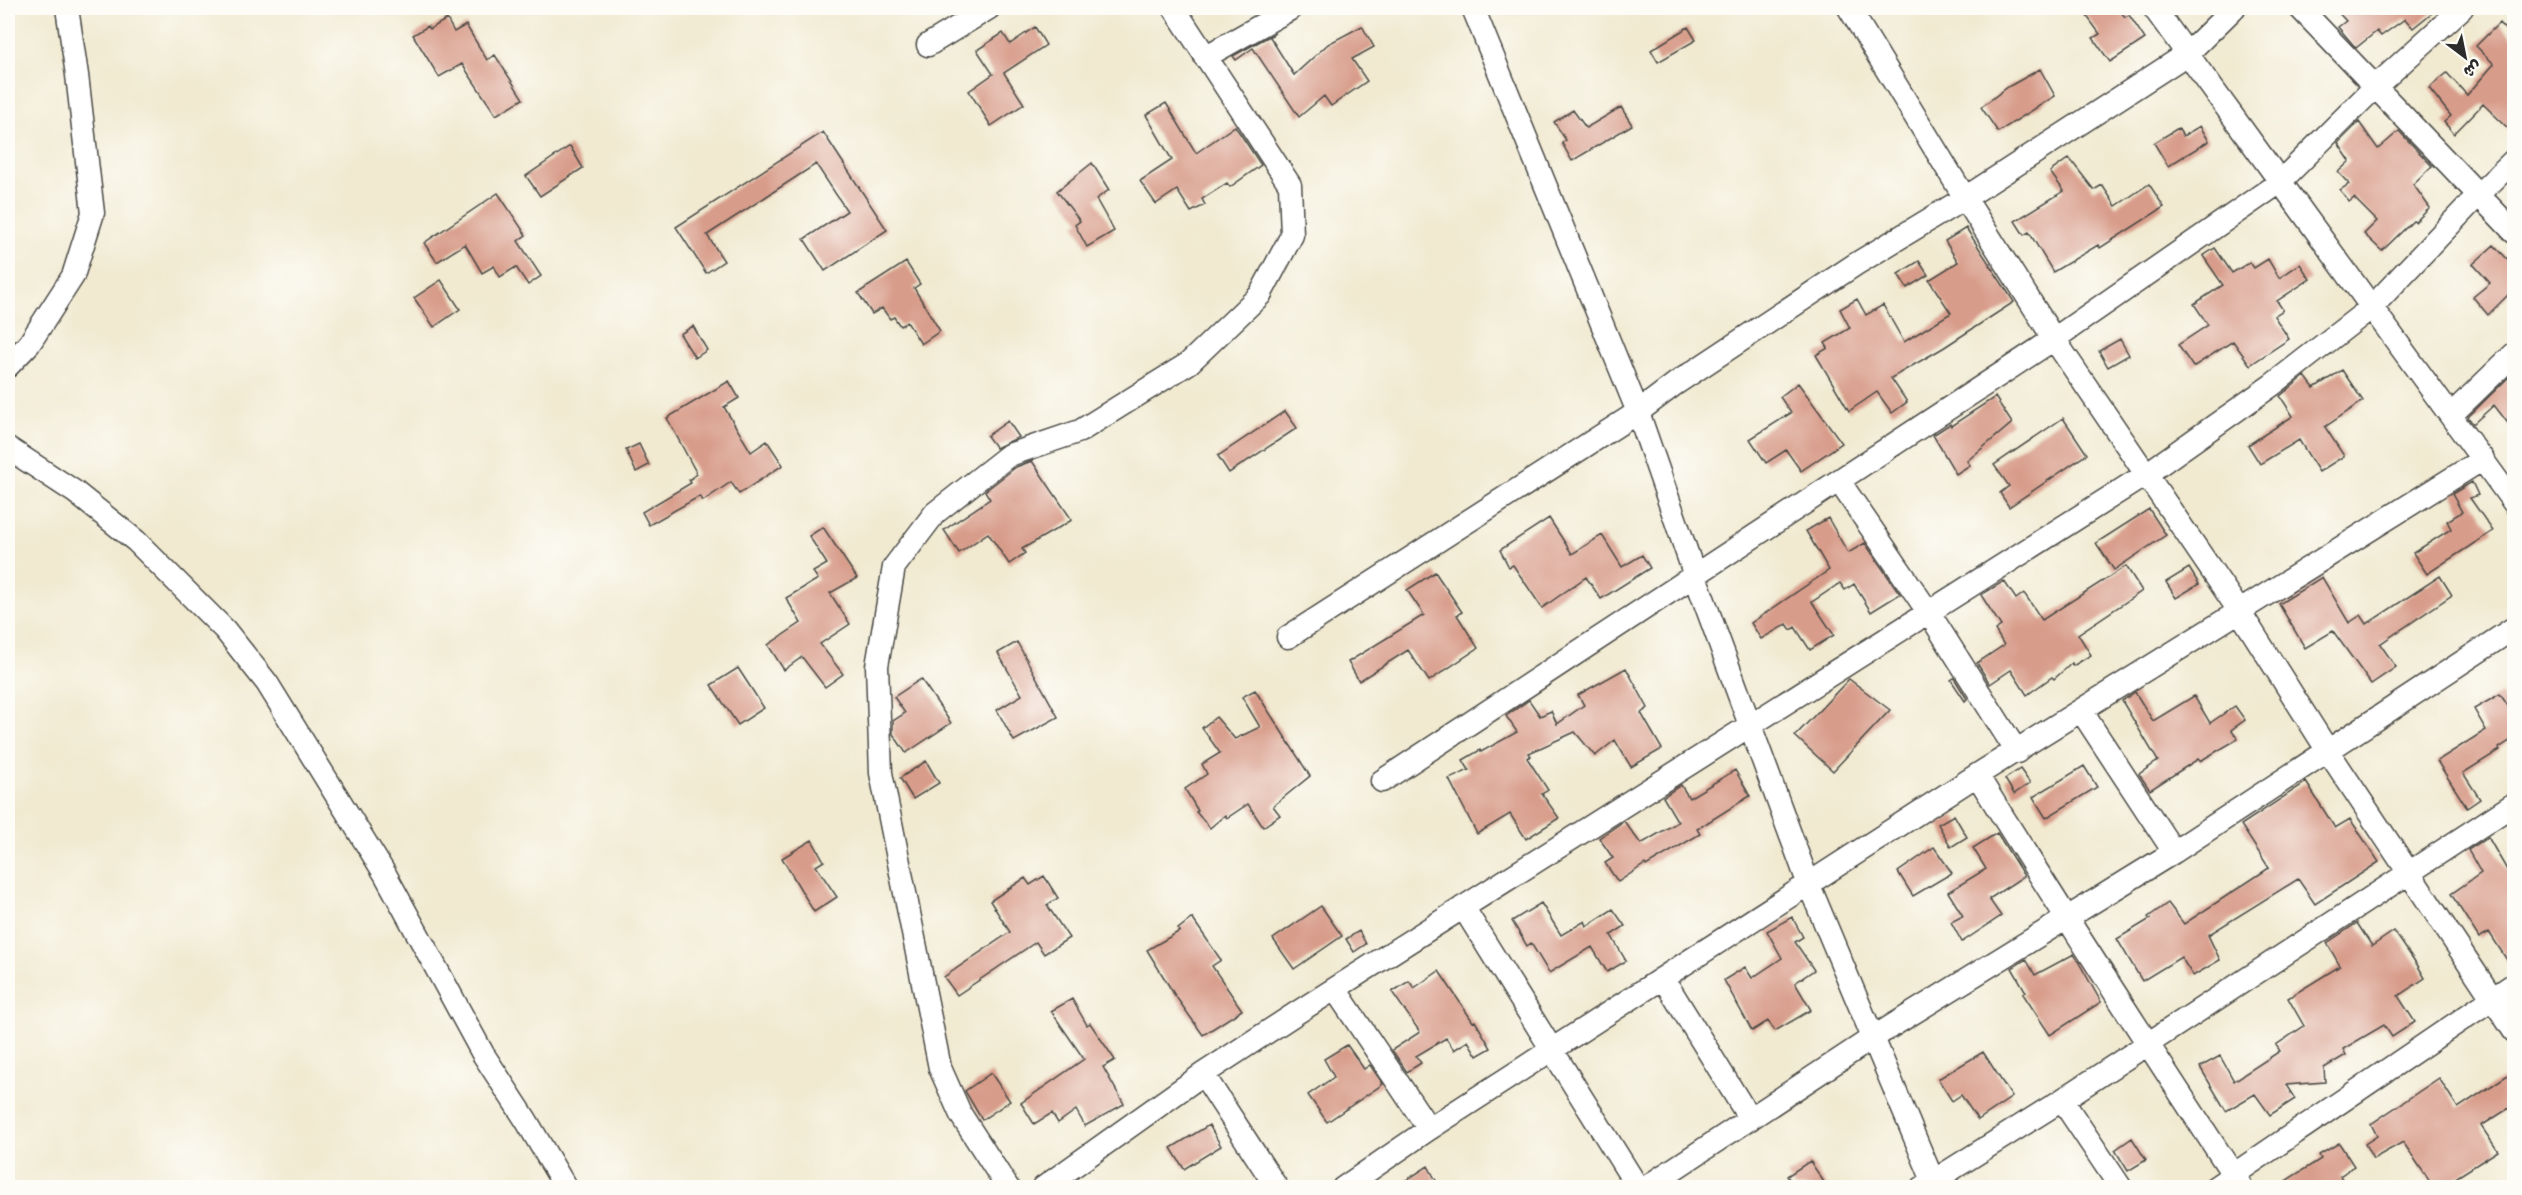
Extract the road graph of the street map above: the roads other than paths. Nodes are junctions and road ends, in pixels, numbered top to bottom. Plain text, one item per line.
1 (67, 8) edge
2 (988, 8) edge
3 (1174, 8) edge
4 (1292, 8) edge
5 (1473, 8) edge
6 (1849, 8) edge
7 (2154, 8) edge
8 (2234, 8) edge
9 (2300, 8) edge
10 (2462, 8) edge
11 (928, 45) dead end
12 (2187, 54) junction
13 (1205, 57) junction
14 (2375, 87) junction
15 (2514, 160) edge
16 (2280, 182) junction
17 (2479, 194) junction
18 (1965, 198) junction
19 (2514, 232) edge
20 (2372, 307) junction
21 (2054, 339) junction
22 (2514, 354) edge
23 (8, 366) edge
24 (1638, 412) junction
25 (2452, 414) junction
26 (8, 448) edge
27 (2484, 459) junction
28 (2145, 475) junction
29 (1839, 481) junction
30 (2514, 503) edge
31 (1695, 576) junction
32 (2240, 612) junction
33 (1929, 613) junction
34 (2514, 628) edge
35 (1288, 638) dead end
36 (2082, 712) junction
37 (1750, 728) junction
38 (2017, 752) junction
39 (2328, 752) junction
40 (1977, 775) junction
41 (1382, 781) dead end
42 (2514, 804) edge
43 (2174, 852) junction
44 (2410, 873) junction
45 (1809, 885) junction
46 (1463, 907) junction
47 (2066, 920) junction
48 (1663, 978) junction
49 (2514, 984) edge
50 (1335, 989) junction
51 (2492, 998) junction
52 (2514, 1031) edge
53 (1874, 1038) junction
54 (2149, 1043) junction
55 (1553, 1049) junction
56 (1203, 1074) junction
57 (2062, 1100) junction
58 (1750, 1119) junction
59 (1429, 1129) junction
60 (2238, 1181) edge
61 (1930, 1185) edge
62 (566, 1188) edge
63 (1008, 1188) edge
64 (1043, 1188) edge
65 (1277, 1188) edge
66 (1343, 1188) edge
67 (1638, 1188) edge
68 (1645, 1188) edge
69 (2121, 1188) edge
70 (2214, 1188) edge

1 - 23 street
2 - 11 street
3 - 13 street
4 - 13 street
5 - 24 street
6 - 18 street
7 - 12 street
8 - 12 street
9 - 14 street
10 - 14 street
12 - 16 street
12 - 18 street
13 - 63 street
14 - 16 street
14 - 17 street
15 - 17 street
16 - 20 street
16 - 21 street
17 - 19 street
17 - 20 street
18 - 21 street
18 - 24 street
20 - 25 street
20 - 28 street
21 - 28 street
21 - 29 street
22 - 25 street
24 - 31 street
24 - 35 street
25 - 27 street
26 - 62 street
27 - 30 street
27 - 32 street
28 - 32 street
28 - 33 street
29 - 31 street
29 - 33 street
31 - 37 street
31 - 41 street
32 - 36 street
32 - 39 street
33 - 37 street
33 - 38 street
34 - 39 street
36 - 38 street
36 - 43 street
37 - 45 street
37 - 46 street
38 - 40 street
39 - 43 street
39 - 44 street
40 - 45 street
40 - 47 street
42 - 44 street
43 - 47 street
44 - 51 street
44 - 54 street
45 - 48 street
45 - 53 street
46 - 50 street
46 - 55 street
47 - 53 street
47 - 54 street
48 - 55 street
48 - 58 street
49 - 51 street
50 - 56 street
50 - 59 street
51 - 52 street
51 - 60 street
53 - 58 street
53 - 61 street
54 - 57 street
54 - 60 street
55 - 59 street
55 - 67 street
56 - 64 street
56 - 65 street
57 - 61 street
57 - 69 street
58 - 68 street
59 - 66 street
60 - 70 street

